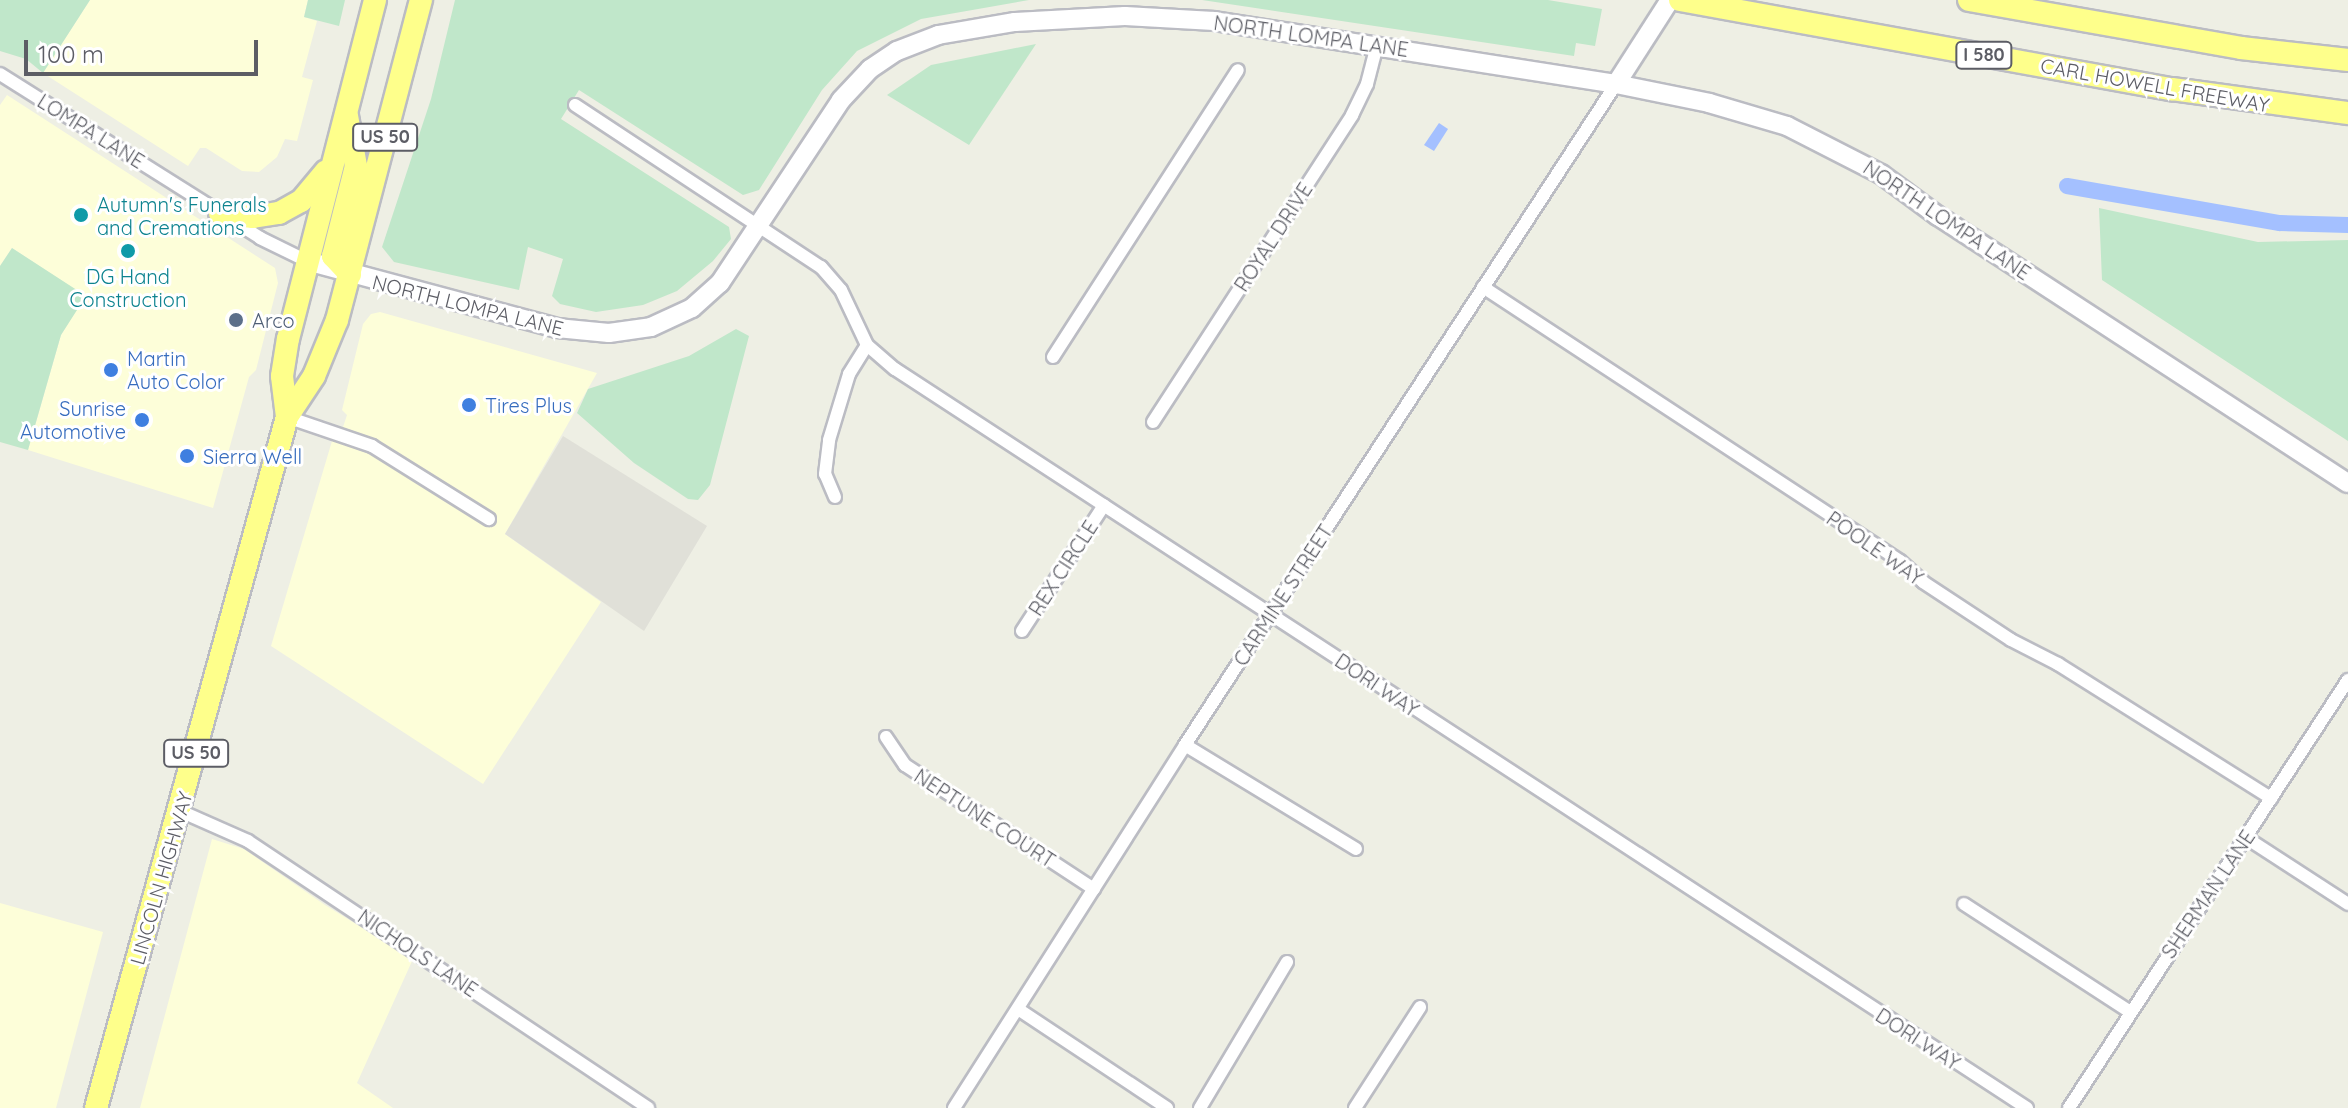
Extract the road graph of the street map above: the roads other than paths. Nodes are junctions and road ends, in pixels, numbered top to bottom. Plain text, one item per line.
1 (375, 0) edge
2 (421, 0) edge
3 (1670, 0) edge
4 (1680, 0) edge
5 (1969, 0) edge
6 (1377, 45) junction
7 (2348, 60) edge
8 (1238, 70) dead end
9 (0, 74) edge
10 (1616, 84) junction
11 (575, 105) dead end
12 (346, 110) junction
13 (2348, 113) edge
14 (332, 164) junction
15 (220, 213) junction
16 (761, 226) junction
17 (307, 261) junction
18 (350, 274) junction
19 (1483, 287) junction
20 (867, 345) junction
21 (1053, 357) dead end
22 (287, 417) junction
23 (1153, 422) dead end
24 (2348, 483) edge
25 (835, 497) dead end
26 (1104, 505) junction
27 (489, 519) dead end
28 (1271, 614) junction
29 (1022, 631) dead end
30 (2348, 680) edge
31 (886, 737) dead end
32 (1185, 745) junction
33 (2271, 798) junction
34 (180, 811) junction
35 (2245, 837) junction
36 (1356, 849) dead end
37 (1094, 889) junction
38 (1964, 904) dead end
39 (2348, 904) edge
40 (1287, 962) dead end
41 (1420, 1007) dead end
42 (1018, 1009) junction
43 (2130, 1012) junction
44 (96, 1108) edge
45 (648, 1108) edge
46 (954, 1108) edge
47 (1167, 1108) edge
48 (1200, 1108) edge
49 (1355, 1108) edge
50 (2027, 1108) edge
51 (2069, 1108) edge

1 - 12 highway, US 50
2 - 18 highway, US 50
3 - 10 street
4 - 13 highway, CARL HOWELL FREEWAY / I 580
5 - 7 highway
6 - 10 street, NORTH LOMPA LANE
6 - 16 street, NORTH LOMPA LANE
6 - 23 street, ROYAL DRIVE
8 - 21 street
9 - 15 street, LOMPA LANE
10 - 19 street, CARMINE STREET
10 - 24 street, NORTH LOMPA LANE
11 - 16 street, DORI WAY
12 - 14 highway, US 50
12 - 18 highway
14 - 15 highway
14 - 17 highway, US 50
15 - 17 street, LOMPA LANE
16 - 18 street, NORTH LOMPA LANE
16 - 20 street, DORI WAY
17 - 18 street, NORTH LOMPA LANE
17 - 22 highway, LINCOLN HIGHWAY / US 50
18 - 22 highway, LINCOLN HIGHWAY / US 50
19 - 28 street, CARMINE STREET
19 - 33 street, POOLE WAY
20 - 25 street
20 - 26 street, DORI WAY
22 - 27 street
22 - 34 highway, LINCOLN HIGHWAY / US 50
26 - 28 street, DORI WAY
26 - 29 street, REX CIRCLE
28 - 32 street, CARMINE STREET
28 - 50 street, DORI WAY
30 - 33 street, SHERMAN LANE
31 - 37 street, NEPTUNE COURT
32 - 36 street
32 - 37 street, CARMINE STREET
33 - 35 street, SHERMAN LANE
34 - 44 highway, LINCOLN HIGHWAY / US 50
34 - 45 street, NICHOLS LANE
35 - 39 street
35 - 43 street, SHERMAN LANE
37 - 42 street, CARMINE STREET
38 - 43 street
40 - 48 street
41 - 49 street
42 - 46 street, CARMINE STREET
42 - 47 street
43 - 51 street, SHERMAN LANE

